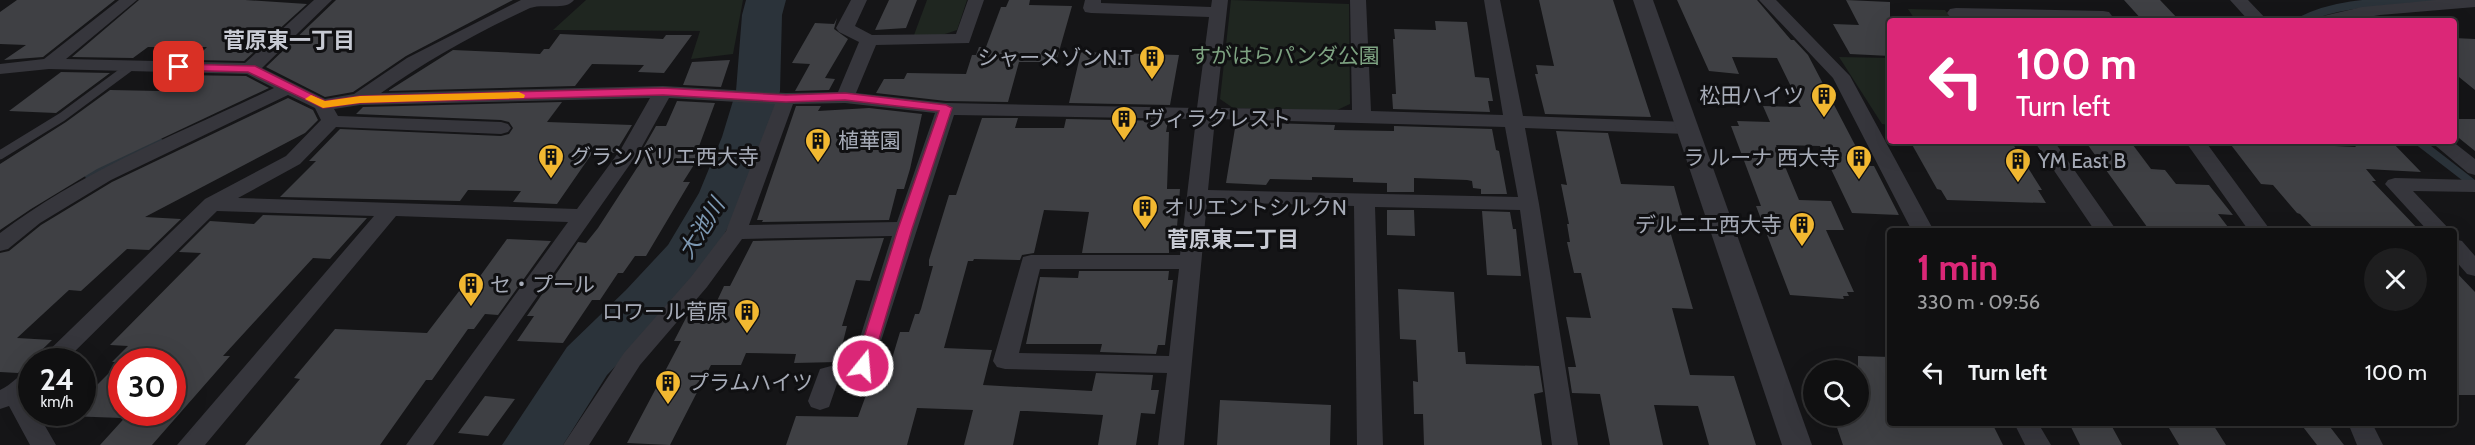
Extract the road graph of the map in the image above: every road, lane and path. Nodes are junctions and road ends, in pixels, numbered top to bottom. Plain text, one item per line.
1 (129, 0) edge
2 (324, 0) edge
3 (566, 0) edge
4 (859, 0) edge
5 (976, 0) edge
6 (1093, 0) edge
7 (1358, 0) edge
8 (1492, 0) edge
9 (1643, 0) edge
10 (1767, 0) edge
11 (2091, 0) edge
12 (2238, 0) edge
13 (533, 1) edge
14 (2475, 2) edge
15 (1219, 6) edge
16 (1960, 18) edge
17 (2080, 18) edge
18 (2104, 18) edge
19 (2256, 18) edge
20 (2335, 18) edge
21 (869, 40) junction
22 (49, 64) junction
23 (131, 66) junction
24 (0, 69) edge
25 (250, 69) junction
26 (285, 85) junction
27 (663, 92) junction
28 (845, 97) junction
29 (360, 99) junction
30 (780, 99) junction
31 (946, 108) junction
32 (1205, 112) junction
33 (327, 113) junction
34 (1362, 116) junction
35 (1513, 122) junction
36 (501, 128) dead end
37 (1687, 129) junction
38 (2046, 144) edge
39 (2197, 144) edge
40 (2442, 144) edge
41 (0, 155) edge
42 (2472, 181) edge
43 (1199, 196) junction
44 (1364, 200) junction
45 (212, 204) junction
46 (1528, 204) junction
47 (389, 210) junction
48 (584, 216) junction
49 (1921, 228) edge
50 (2104, 228) edge
51 (2258, 228) edge
52 (2437, 228) edge
53 (905, 229) junction
54 (736, 232) junction
55 (0, 244) edge
56 (2457, 249) edge
57 (1192, 262) junction
58 (2475, 269) edge
59 (63, 348) edge
60 (1180, 365) junction
61 (15, 391) edge
62 (820, 401) dead end
63 (2028, 426) edge
64 (2361, 426) edge
65 (43, 445) edge
66 (190, 445) edge
67 (419, 445) edge
68 (576, 445) edge
69 (1171, 445) edge
70 (1370, 445) edge
71 (1565, 445) edge
72 (1797, 445) edge
73 (2038, 445) edge
74 (2370, 445) edge

1 - 22 street
2 - 25 street
3 - 13 street
4 - 21 street
5 - 21 street
6 - 15 street
7 - 34 street
8 - 35 street
9 - 37 street
10 - 49 street
11 - 18 street
12 - 19 street
13 - 29 street
14 - 20 street
15 - 32 street
16 - 17 street
21 - 28 street
22 - 23 street
22 - 24 street
23 - 25 street
23 - 41 lane
25 - 26 street
26 - 33 street
26 - 55 street
27 - 29 street
27 - 30 street
27 - 48 street
28 - 30 street
28 - 31 street
29 - 33 street
30 - 54 street
31 - 32 street
31 - 53 street
32 - 34 street
32 - 43 street
33 - 36 street
33 - 45 street
34 - 35 street
35 - 37 street
35 - 46 street
37 - 72 street
38 - 50 street
39 - 51 street
40 - 42 street
42 - 52 street
43 - 44 street
43 - 57 street
44 - 46 street
44 - 70 street
45 - 47 street
45 - 59 street
46 - 71 street
47 - 48 street
47 - 66 street
48 - 67 street
53 - 54 street
53 - 62 street
54 - 68 street
56 - 58 street
57 - 60 street
57 - 60 street
60 - 69 street
61 - 65 street
63 - 73 street
64 - 74 street

